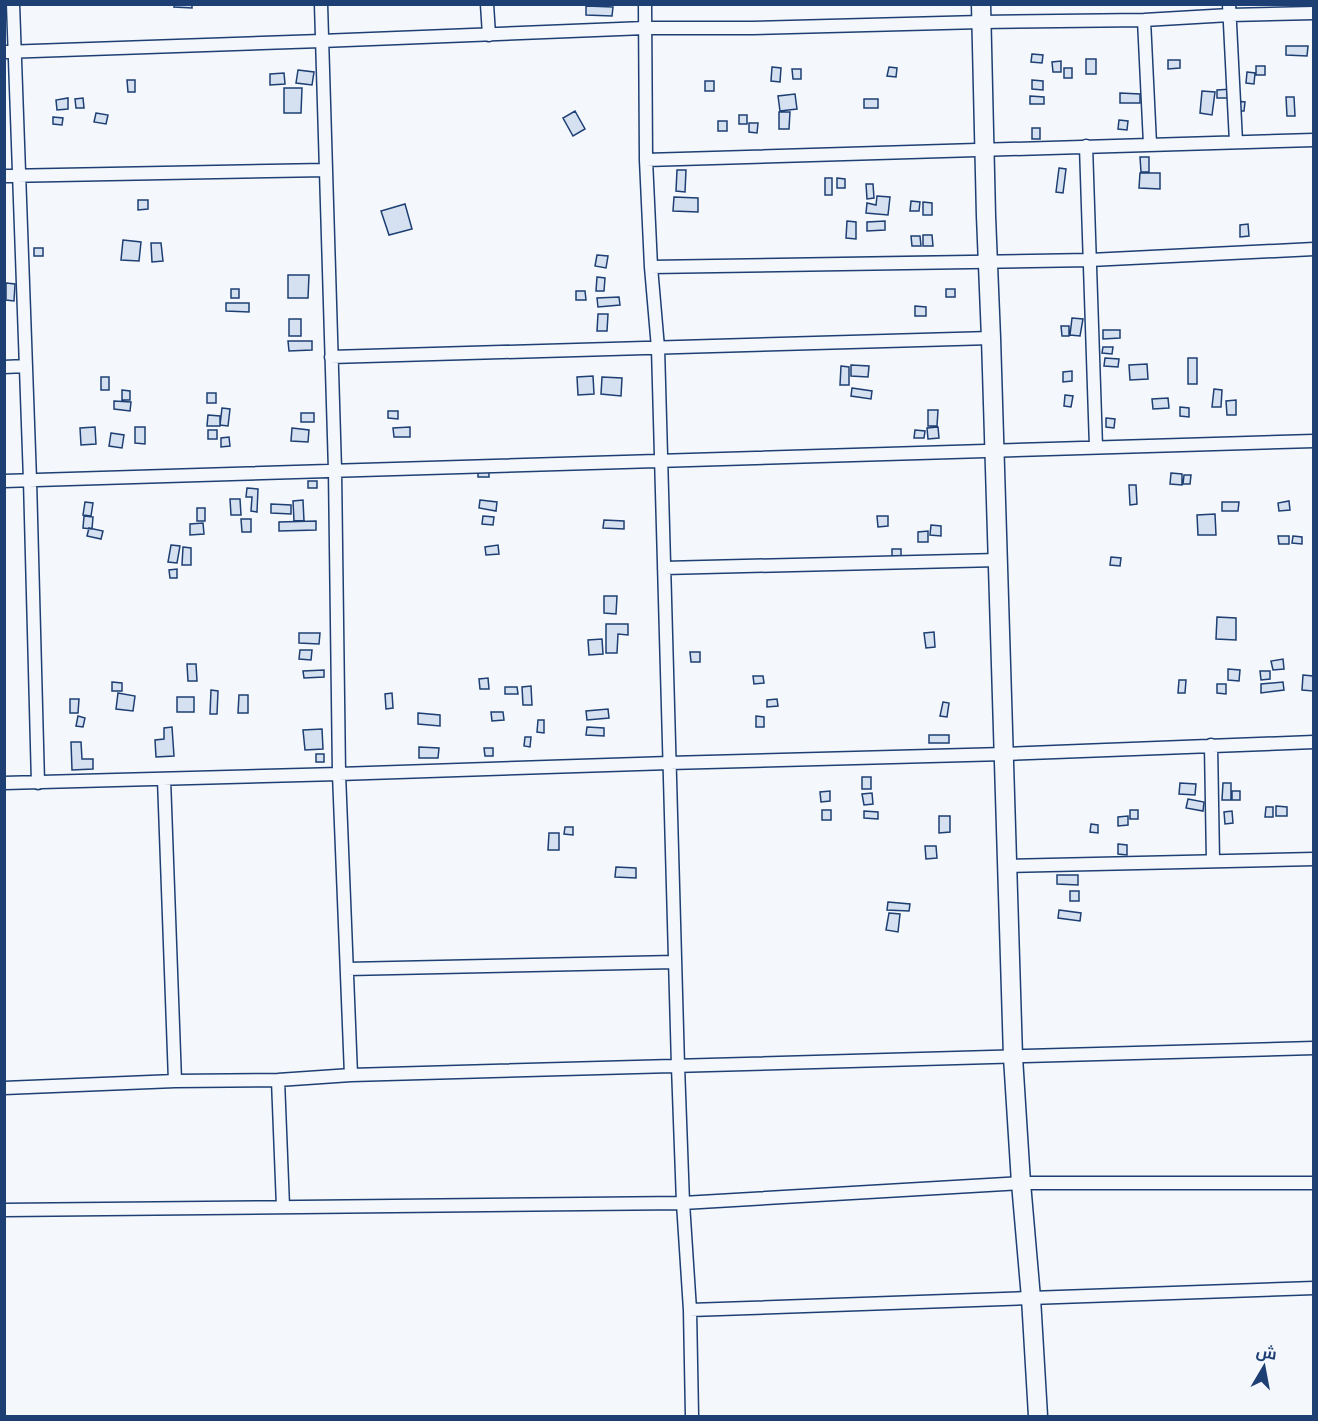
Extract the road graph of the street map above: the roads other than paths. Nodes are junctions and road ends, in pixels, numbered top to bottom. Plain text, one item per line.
1 (13, 4) edge
2 (321, 4) edge
3 (488, 4) edge
4 (645, 4) edge
5 (1229, 10) edge
6 (981, 13) edge
7 (1314, 13) edge
8 (1144, 20) junction
9 (645, 28) junction
10 (489, 34) junction
11 (321, 41) junction
12 (9, 52) edge
13 (1314, 140) edge
14 (1236, 142) junction
15 (1150, 144) junction
16 (1086, 146) junction
17 (985, 149) junction
18 (646, 160) junction
19 (326, 170) junction
20 (4, 176) edge
21 (19, 176) junction
22 (1314, 249) edge
23 (1090, 260) junction
24 (988, 261) junction
25 (651, 267) junction
26 (991, 339) junction
27 (658, 348) junction
28 (331, 357) junction
29 (26, 366) junction
30 (4, 367) edge
31 (1314, 441) edge
32 (1096, 447) junction
33 (994, 450) junction
34 (661, 460) junction
35 (335, 470) junction
36 (30, 480) junction
37 (4, 481) edge
38 (998, 560) junction
39 (664, 568) junction
40 (1314, 741) edge
41 (1211, 745) junction
42 (1004, 754) junction
43 (669, 763) junction
44 (339, 774) junction
45 (164, 779) junction
46 (4, 783) edge
47 (38, 783) junction
48 (1314, 859) edge
49 (1213, 861) junction
50 (1007, 866) junction
51 (675, 962) junction
52 (347, 969) junction
53 (1314, 1048) edge
54 (1013, 1057) junction
55 (678, 1066) junction
56 (351, 1075) junction
57 (278, 1080) junction
58 (175, 1081) junction
59 (4, 1088) edge
60 (1021, 1183) junction
61 (1314, 1183) edge
62 (683, 1203) junction
63 (283, 1207) junction
64 (4, 1210) edge
65 (1314, 1288) edge
66 (1031, 1298) junction
67 (690, 1310) junction
68 (692, 1416) edge
69 (1038, 1416) edge

1 - 12 street
2 - 11 street
3 - 10 street
4 - 9 street
5 - 7 street
5 - 8 street
5 - 14 street
6 - 8 street
6 - 9 street
6 - 17 street
8 - 15 street
9 - 10 street
9 - 18 street
10 - 11 street
11 - 12 street
11 - 19 street
12 - 21 street
13 - 14 street
14 - 15 street
15 - 16 street
16 - 17 street
16 - 23 street
17 - 18 street
17 - 24 street
18 - 25 street
19 - 21 street
19 - 28 street
20 - 21 street
21 - 29 street
22 - 23 street
23 - 24 street
23 - 32 street
24 - 25 street
24 - 26 street
25 - 27 street
26 - 27 street
26 - 33 street
27 - 28 street
27 - 34 street
28 - 35 street
29 - 30 street
29 - 36 street
31 - 32 street
32 - 33 street
33 - 34 street
33 - 38 street
34 - 35 street
34 - 39 street
35 - 36 street
35 - 44 street
36 - 37 street
36 - 47 street
38 - 39 street
38 - 42 street
39 - 43 street
40 - 41 street
41 - 42 street
41 - 49 street
42 - 43 street
42 - 50 street
43 - 44 street
43 - 51 street
44 - 45 street
44 - 52 street
45 - 47 street
45 - 58 street
46 - 47 street
48 - 49 street
49 - 50 street
50 - 54 street
51 - 52 street
51 - 55 street
52 - 56 street
53 - 54 street
54 - 55 street
54 - 60 street
55 - 56 street
55 - 62 street
56 - 57 street
57 - 58 street
57 - 63 street
58 - 59 street
60 - 61 street
60 - 62 street
60 - 66 street
62 - 63 street
62 - 67 street
63 - 64 street
65 - 66 street
66 - 67 street
66 - 69 street
67 - 68 street

